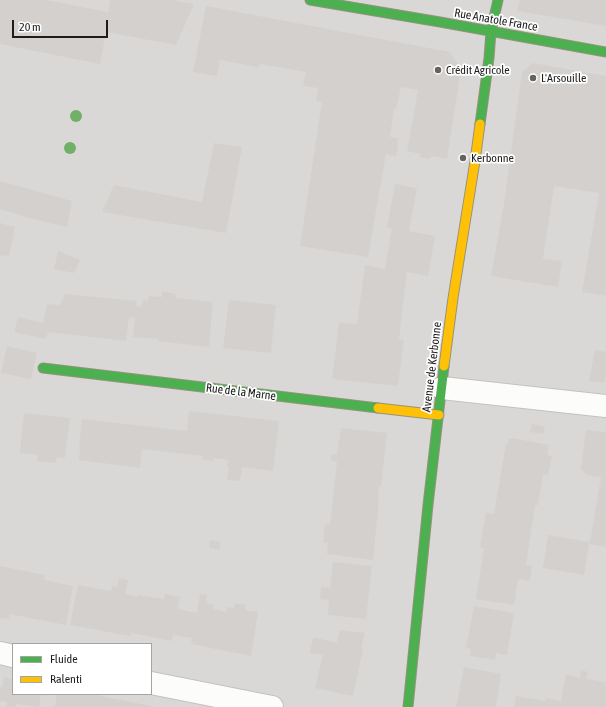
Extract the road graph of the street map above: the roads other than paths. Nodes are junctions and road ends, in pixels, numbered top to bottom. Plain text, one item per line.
1 (310, 0) edge
2 (498, 0) edge
3 (491, 31) junction
4 (606, 52) edge
5 (43, 368) dead end
6 (442, 388) junction
7 (606, 406) edge
8 (439, 415) junction
9 (0, 653) edge
10 (12, 656) edge
11 (152, 683) edge
12 (272, 707) edge
13 (408, 707) edge

1 - 3 street, Rue Anatole France
2 - 3 street, Avenue de Kerbonne
3 - 4 street, Rue Anatole France
3 - 6 street, Avenue de Kerbonne
5 - 8 street, Rue de la Marne
6 - 7 street
6 - 8 street, Avenue de Kerbonne
8 - 13 street, Avenue de Kerbonne
9 - 10 street
11 - 12 street

